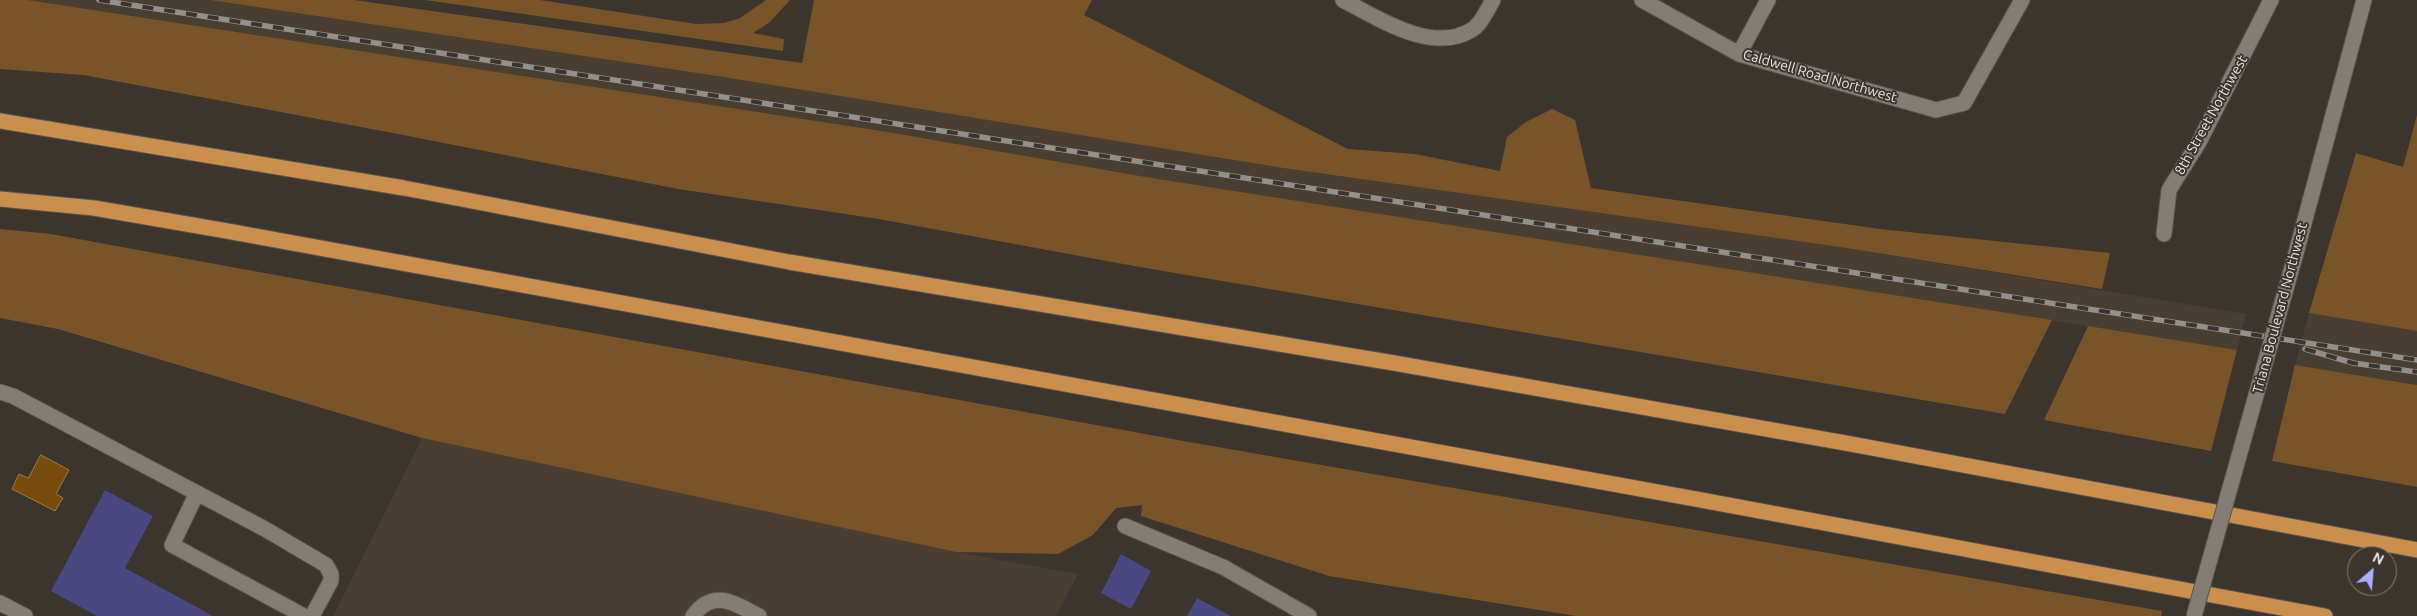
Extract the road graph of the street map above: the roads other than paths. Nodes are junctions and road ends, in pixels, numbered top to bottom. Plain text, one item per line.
1 (1343, 0) edge
2 (1494, 0) edge
3 (1642, 0) edge
4 (1768, 0) edge
5 (2022, 0) edge
6 (2272, 0) edge
7 (2364, 0) edge
8 (1739, 54) junction
9 (0, 121) edge
10 (0, 199) edge
11 (2164, 234) dead end
12 (0, 392) edge
13 (198, 493) junction
14 (1125, 526) dead end
15 (2417, 550) edge
16 (0, 603) edge
17 (25, 616) edge
18 (304, 616) edge
19 (312, 616) edge
20 (692, 616) edge
21 (759, 616) edge
22 (1309, 616) edge
23 (2194, 616) edge
24 (2325, 616) edge

1 - 2 street
3 - 8 street, Caldwell Road Northwest
4 - 8 street
5 - 8 street, Caldwell Road Northwest
6 - 11 street, 8th Street Northwest
7 - 23 street, Triana Boulevard Northwest, bridge
9 - 15 highway
10 - 24 highway
12 - 13 street
13 - 18 street
13 - 19 street
14 - 22 street
16 - 17 street
20 - 21 street

